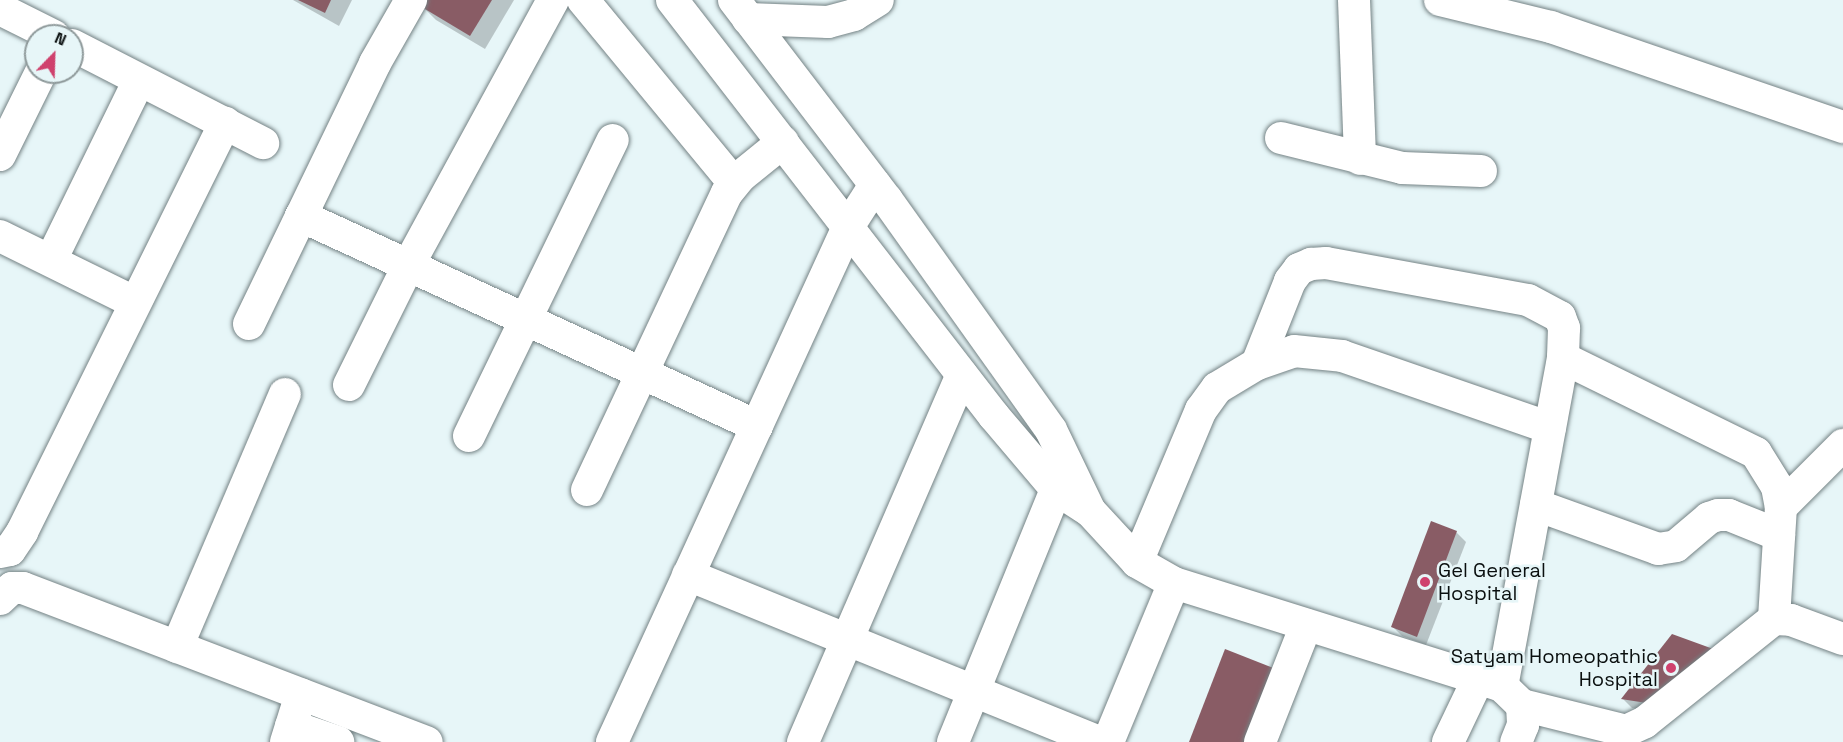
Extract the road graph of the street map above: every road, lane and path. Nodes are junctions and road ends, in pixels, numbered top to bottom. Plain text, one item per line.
1 (411, 0) edge
2 (553, 0) edge
3 (583, 0) edge
4 (672, 0) edge
5 (878, 0) edge
6 (1354, 0) edge
7 (1440, 0) edge
8 (1488, 6) edge
9 (13, 8) edge
10 (741, 9) edge
11 (1554, 14) edge
12 (36, 24) edge
13 (84, 51) edge
14 (140, 80) junction
15 (35, 84) edge
16 (225, 123) junction
17 (1843, 128) edge
18 (1281, 138) dead end
19 (613, 140) dead end
20 (783, 142) junction
21 (263, 143) dead end
22 (0, 155) edge
23 (1360, 159) junction
24 (1481, 171) dead end
25 (734, 183) junction
26 (875, 185) junction
27 (301, 216) junction
28 (848, 227) junction
29 (0, 237) edge
30 (51, 260) junction
31 (408, 266) junction
32 (134, 302) junction
33 (524, 319) junction
34 (249, 324) dead end
35 (1563, 358) junction
36 (1257, 364) junction
37 (642, 374) junction
38 (962, 375) junction
39 (349, 385) dead end
40 (285, 394) dead end
41 (757, 426) junction
42 (1550, 428) junction
43 (469, 436) dead end
44 (1843, 445) edge
45 (1063, 477) junction
46 (586, 490) dead end
47 (1536, 505) junction
48 (1780, 521) junction
49 (0, 552) edge
50 (1137, 562) junction
51 (688, 575) junction
52 (1174, 583) junction
53 (0, 599) edge
54 (1774, 619) junction
55 (1306, 625) junction
56 (847, 638) junction
57 (1843, 639) edge
58 (177, 647) junction
59 (974, 690) junction
60 (1501, 690) junction
61 (301, 694) junction
62 (1626, 731) junction
63 (289, 734) edge
64 (338, 742) edge
65 (427, 742) edge
66 (612, 742) edge
67 (803, 742) edge
68 (953, 742) edge
69 (1099, 742) edge
70 (1108, 742) edge
71 (1260, 742) edge
72 (1449, 742) edge
73 (1516, 742) edge
74 (1659, 742) edge

1 - 27 street
2 - 31 street
3 - 25 street
4 - 20 street
5 - 10 street
6 - 23 street
7 - 8 street
8 - 11 street
9 - 12 street
10 - 26 street
11 - 17 street
13 - 14 street
14 - 16 street
14 - 30 street
15 - 22 street
16 - 21 street
16 - 32 street
18 - 23 street
19 - 33 street
20 - 25 street
20 - 28 street
23 - 24 street
25 - 37 street
26 - 28 street
26 - 45 street
27 - 31 street
27 - 34 street
28 - 38 street
28 - 41 street
29 - 30 street
30 - 32 street
31 - 33 street
31 - 39 street
32 - 49 street
33 - 37 street
33 - 43 street
35 - 36 street
35 - 42 street
35 - 48 street
36 - 42 street
36 - 50 street
37 - 41 street
37 - 46 street
38 - 45 street
38 - 56 street
40 - 58 street
41 - 51 street
42 - 47 street
44 - 48 street
45 - 50 street
45 - 59 street
47 - 48 street
47 - 60 street
48 - 54 street
50 - 52 street
51 - 56 street
51 - 66 street
52 - 55 street
52 - 70 street
53 - 58 street
54 - 57 street
54 - 62 street
55 - 60 street
55 - 71 street
56 - 59 street
56 - 67 street
58 - 61 street
59 - 68 street
59 - 69 street
60 - 62 street
60 - 72 street
60 - 73 street
61 - 63 street
61 - 65 street
62 - 74 street
63 - 64 street

